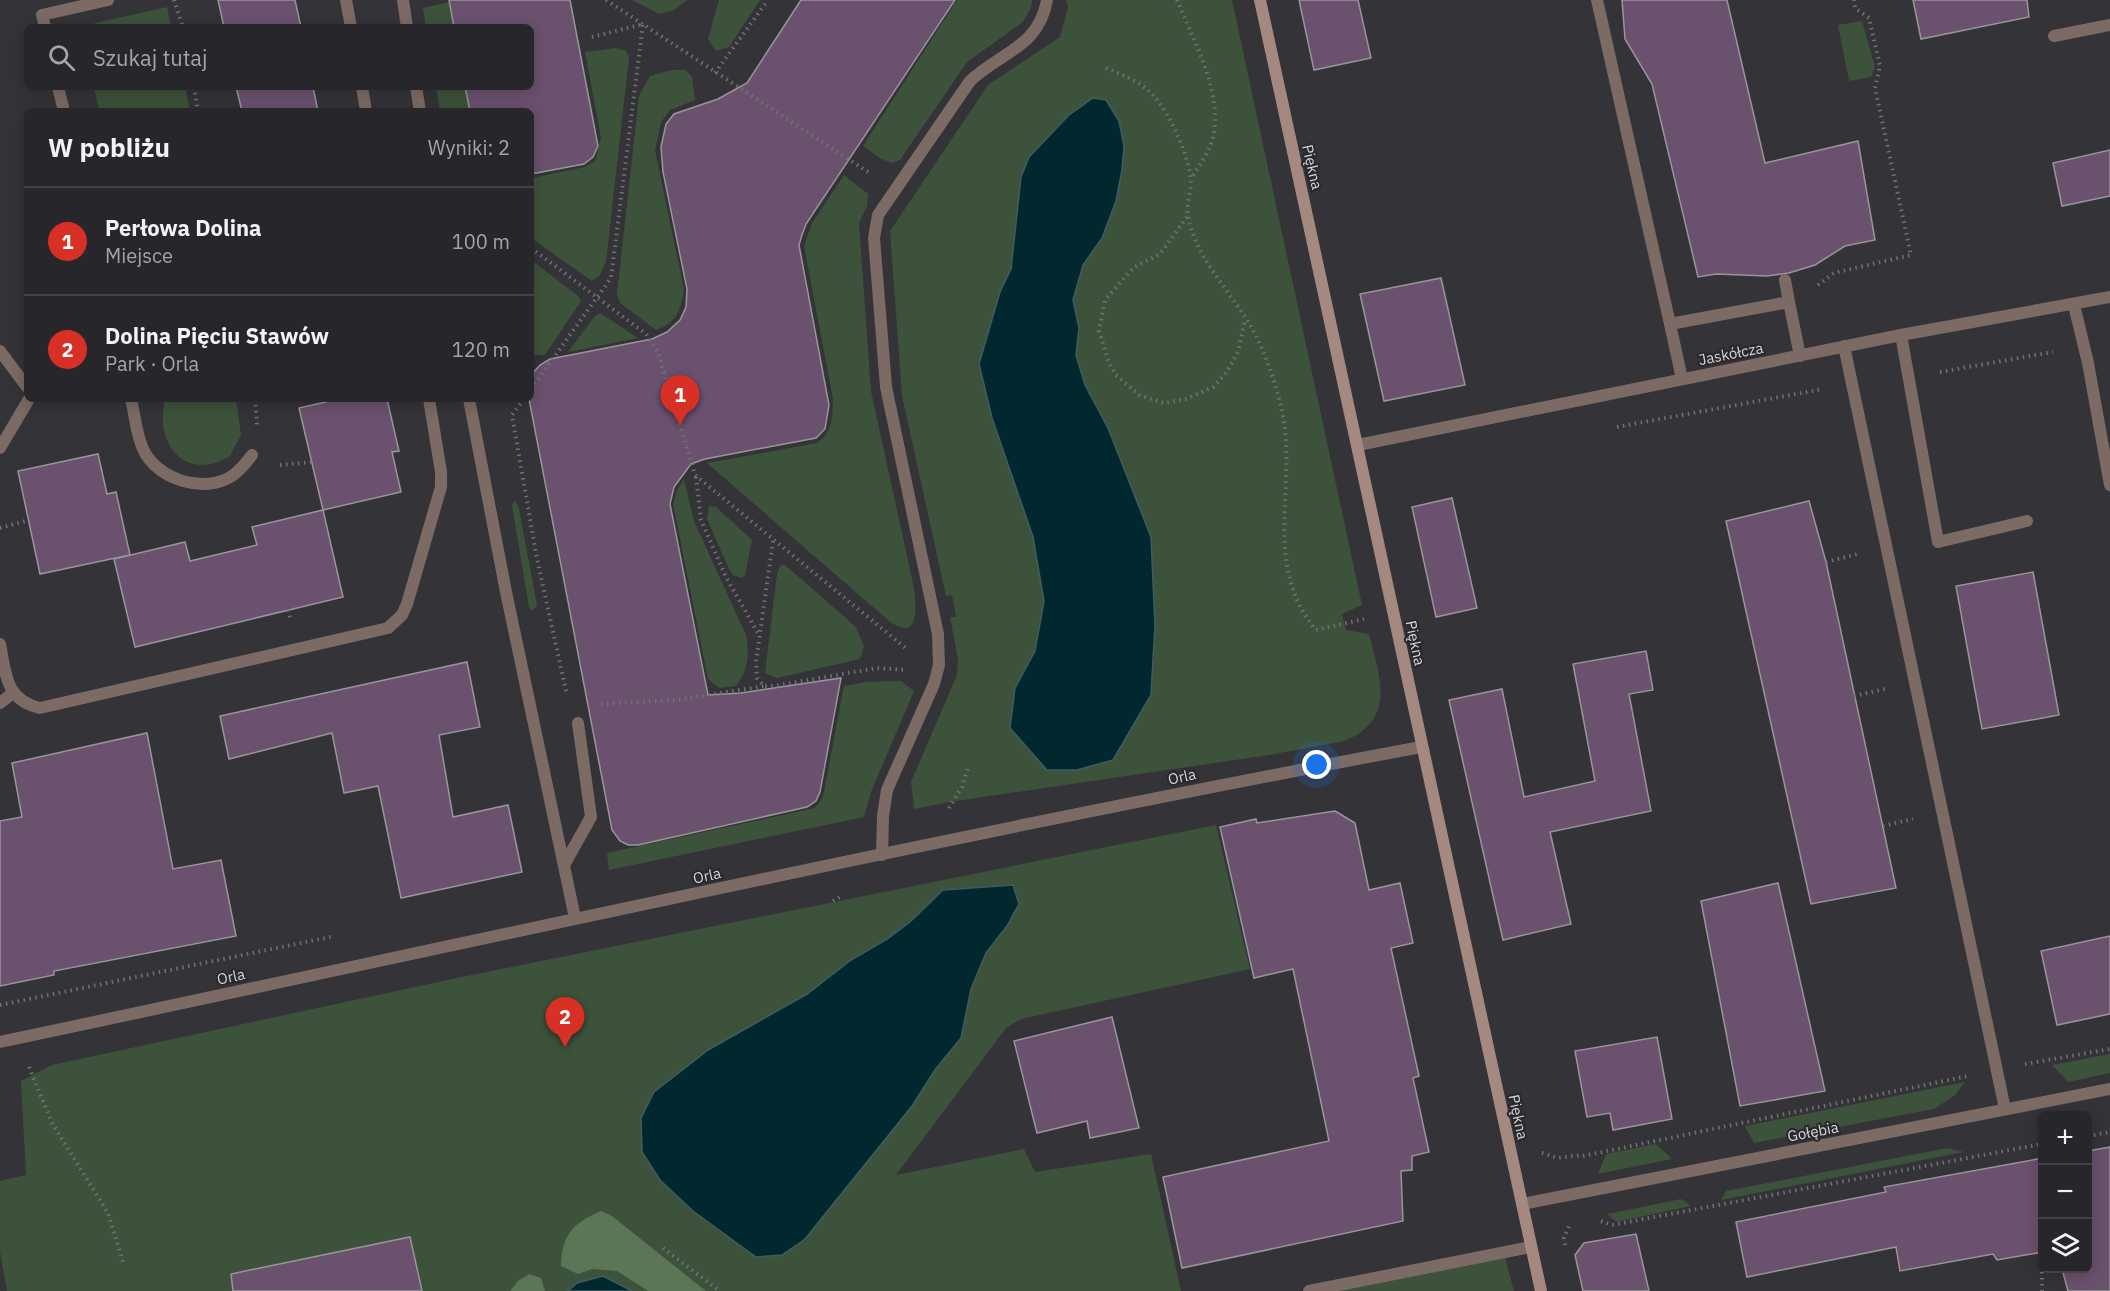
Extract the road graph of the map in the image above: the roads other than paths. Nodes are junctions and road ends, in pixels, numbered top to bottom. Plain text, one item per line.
1 (108, 0) edge
2 (346, 0) edge
3 (403, 0) edge
4 (1047, 0) edge
5 (1260, 0) edge
6 (1597, 0) edge
7 (44, 24) edge
8 (350, 24) edge
9 (407, 24) edge
10 (2110, 25) edge
11 (2054, 36) dead end
12 (59, 90) edge
13 (362, 90) edge
14 (416, 90) edge
15 (63, 108) edge
16 (366, 108) edge
17 (420, 108) edge
18 (1785, 280) dead end
19 (2110, 297) edge
20 (1789, 302) junction
21 (2074, 305) junction
22 (1670, 324) junction
23 (1901, 335) junction
24 (1844, 346) junction
25 (0, 351) edge
26 (1800, 356) junction
27 (1682, 379) junction
28 (24, 383) edge
29 (27, 402) edge
30 (132, 402) edge
31 (429, 402) edge
32 (470, 402) edge
33 (1358, 445) junction
34 (0, 448) edge
35 (252, 455) dead end
36 (2110, 485) edge
37 (2027, 521) dead end
38 (0, 644) edge
39 (13, 693) junction
40 (0, 703) edge
41 (578, 723) dead end
42 (1421, 747) junction
43 (882, 855) junction
44 (564, 865) junction
45 (575, 918) junction
46 (0, 1042) edge
47 (2110, 1089) edge
48 (2005, 1109) junction
49 (1522, 1204) junction
50 (1531, 1247) junction
51 (1309, 1291) edge
52 (1541, 1291) edge

1 - 7 street
2 - 8 street
3 - 9 street
4 - 43 street
5 - 33 street, Piękna
6 - 22 street
10 - 11 street
12 - 15 street
13 - 16 street
14 - 17 street
18 - 20 street
19 - 21 street, Jaskółcza
20 - 22 street
20 - 26 street
21 - 23 street, Jaskółcza
21 - 36 street
22 - 27 street
23 - 24 street, Jaskółcza
23 - 37 street
24 - 26 street, Jaskółcza
24 - 48 street
25 - 28 street
26 - 27 street, Jaskółcza
27 - 33 street, Jaskółcza
29 - 34 street
30 - 35 street
31 - 39 street
32 - 44 street
33 - 42 street, Piękna
38 - 39 street
39 - 40 street
41 - 44 street
42 - 43 street, Orla
42 - 49 street, Piękna
43 - 45 street, Orla
44 - 45 street
45 - 46 street, Orla
47 - 48 street, Gołębia
48 - 49 street, Gołębia
49 - 50 street, Piękna
50 - 51 street
50 - 52 street, Piękna

